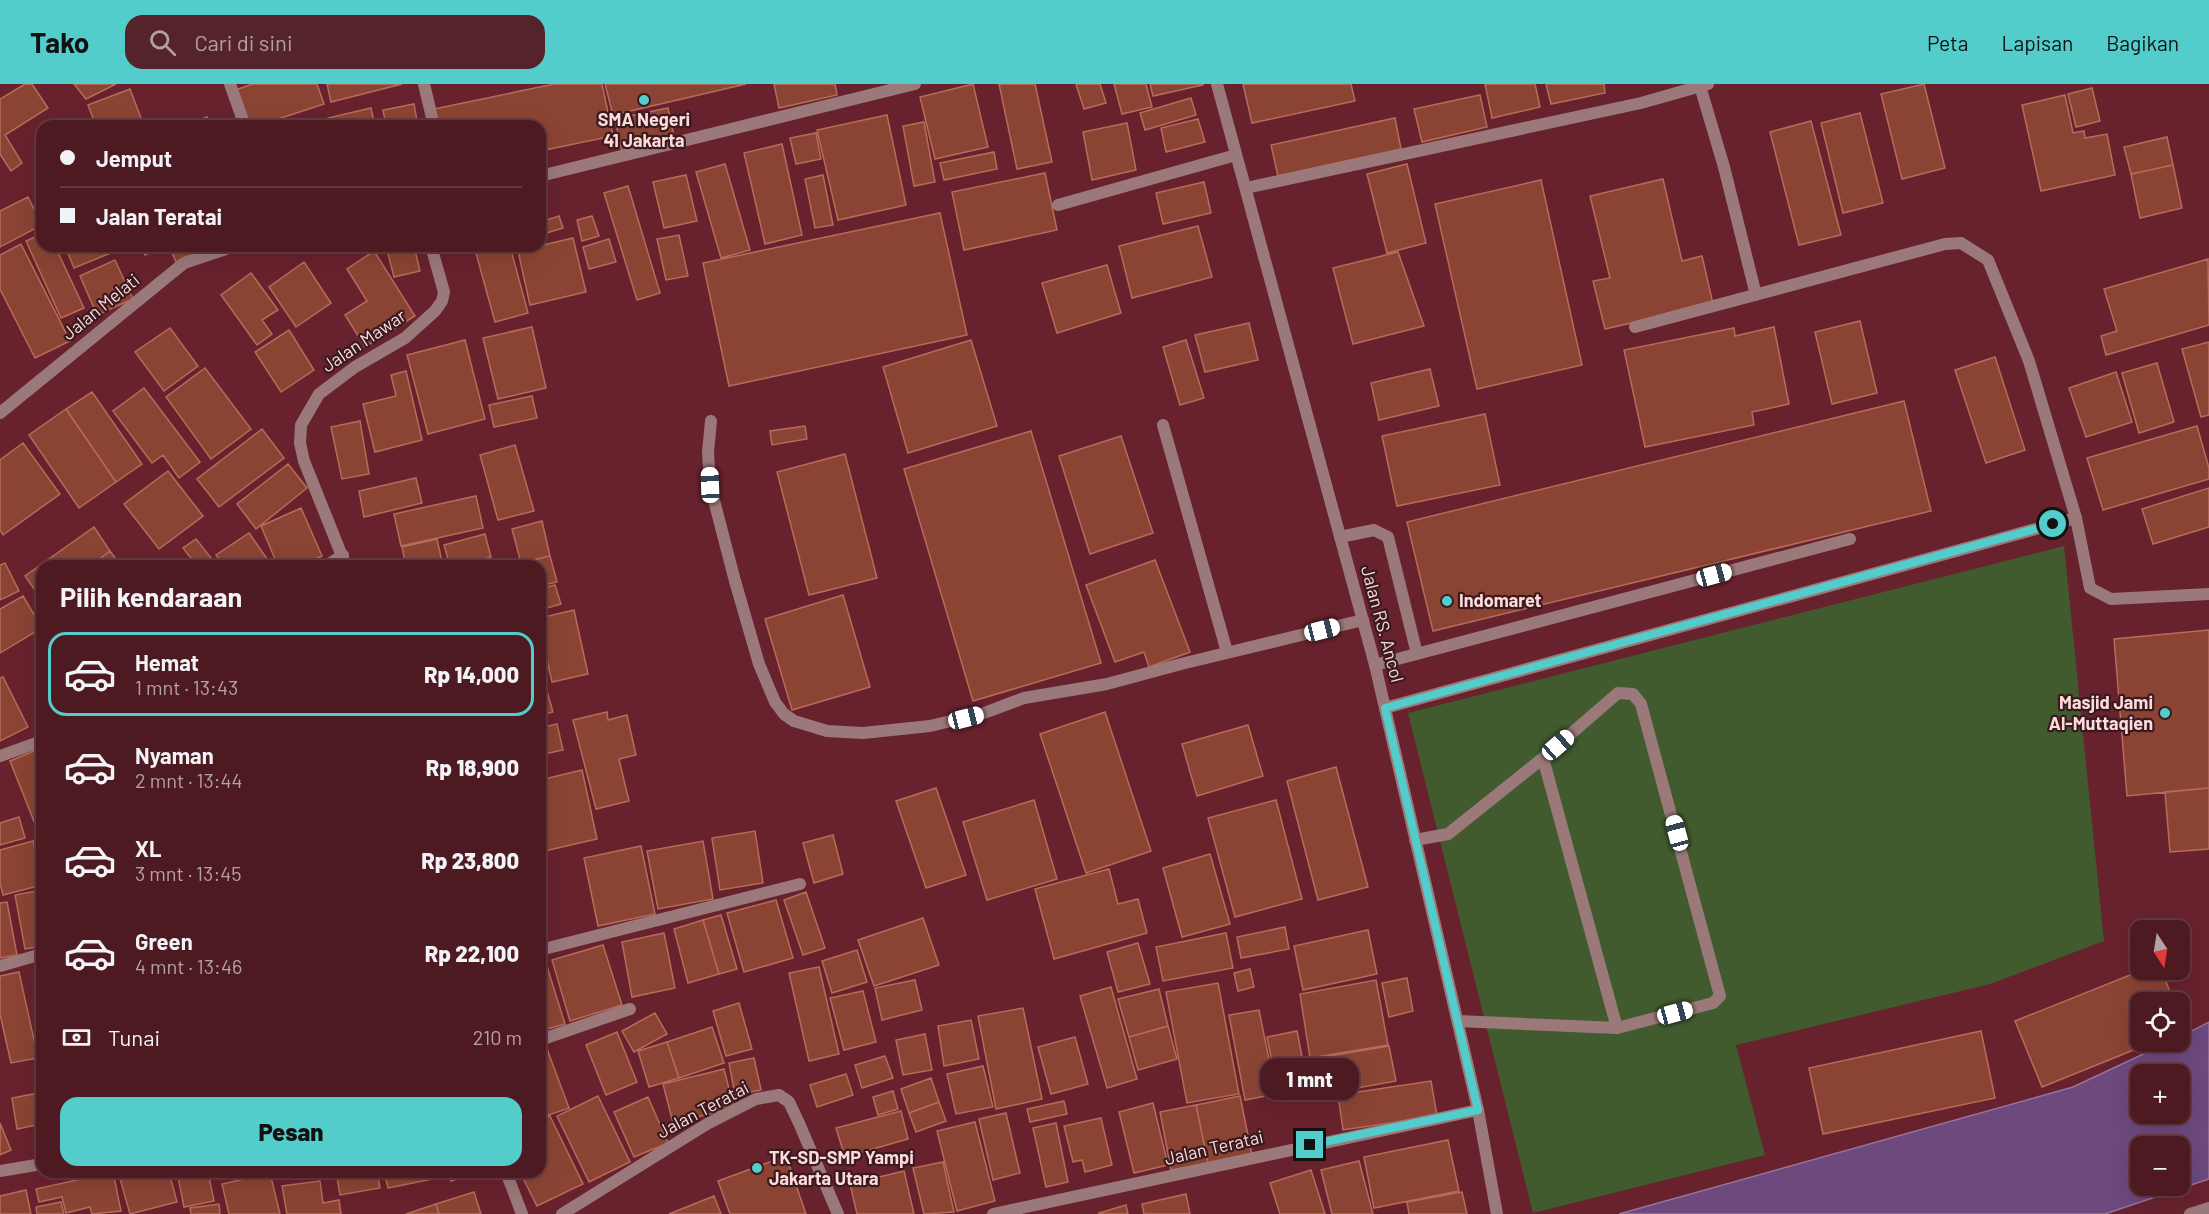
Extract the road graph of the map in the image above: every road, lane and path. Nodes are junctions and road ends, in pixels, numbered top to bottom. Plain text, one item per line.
1 (230, 84) edge
2 (424, 84) edge
3 (915, 84) edge
4 (1217, 84) edge
5 (1704, 85) edge
6 (243, 120) edge
7 (433, 120) edge
8 (1236, 155) junction
9 (546, 175) edge
10 (1246, 189) junction
11 (1058, 205) dead end
12 (217, 252) edge
13 (433, 252) edge
14 (1756, 295) junction
15 (1635, 327) dead end
16 (0, 413) edge
17 (711, 421) dead end
18 (1163, 425) dead end
19 (2076, 518) junction
20 (1340, 537) junction
21 (1850, 539) dead end
22 (345, 560) edge
23 (2209, 594) edge
24 (1363, 620) junction
25 (1227, 652) junction
26 (1417, 654) junction
27 (1375, 665) junction
28 (1385, 708) junction
29 (36, 743) edge
30 (0, 756) edge
31 (1543, 758) junction
32 (1415, 840) junction
33 (800, 884) dead end
34 (546, 948) edge
35 (36, 956) edge
36 (0, 966) edge
37 (630, 1009) dead end
38 (1458, 1021) junction
39 (1617, 1028) junction
40 (546, 1038) edge
41 (1478, 1110) junction
42 (36, 1165) edge
43 (0, 1171) edge
44 (508, 1178) edge
45 (2209, 1208) edge
46 (522, 1214) edge
47 (562, 1214) edge
48 (838, 1214) edge
49 (993, 1214) edge
50 (1497, 1214) edge
51 (2190, 1214) edge

1 - 6 street
2 - 7 street
3 - 9 street
4 - 8 street, Jalan RS. Ancol
5 - 10 street
5 - 14 street
8 - 10 street, Jalan RS. Ancol
8 - 11 street
10 - 20 street, Jalan RS. Ancol
12 - 16 street, Jalan Melati
13 - 22 street, Jalan Mawar
14 - 15 street
14 - 19 street
17 - 25 street
18 - 25 street
19 - 23 street
19 - 28 street
20 - 24 street, Jalan RS. Ancol
20 - 26 street
21 - 26 street
24 - 25 street
24 - 27 street, Jalan RS. Ancol
26 - 27 street
27 - 28 street, Jalan RS. Ancol
28 - 32 street, Jalan RS. Ancol
29 - 30 street
31 - 32 street
31 - 39 street
31 - 39 street
32 - 38 street, Jalan RS. Ancol
33 - 34 street
35 - 36 street
37 - 40 street
38 - 39 street
38 - 41 street, Jalan RS. Ancol
41 - 49 street, Jalan Teratai
41 - 50 street, Jalan RS. Ancol
42 - 43 street
44 - 46 street
45 - 51 street
47 - 48 street, Jalan Teratai

